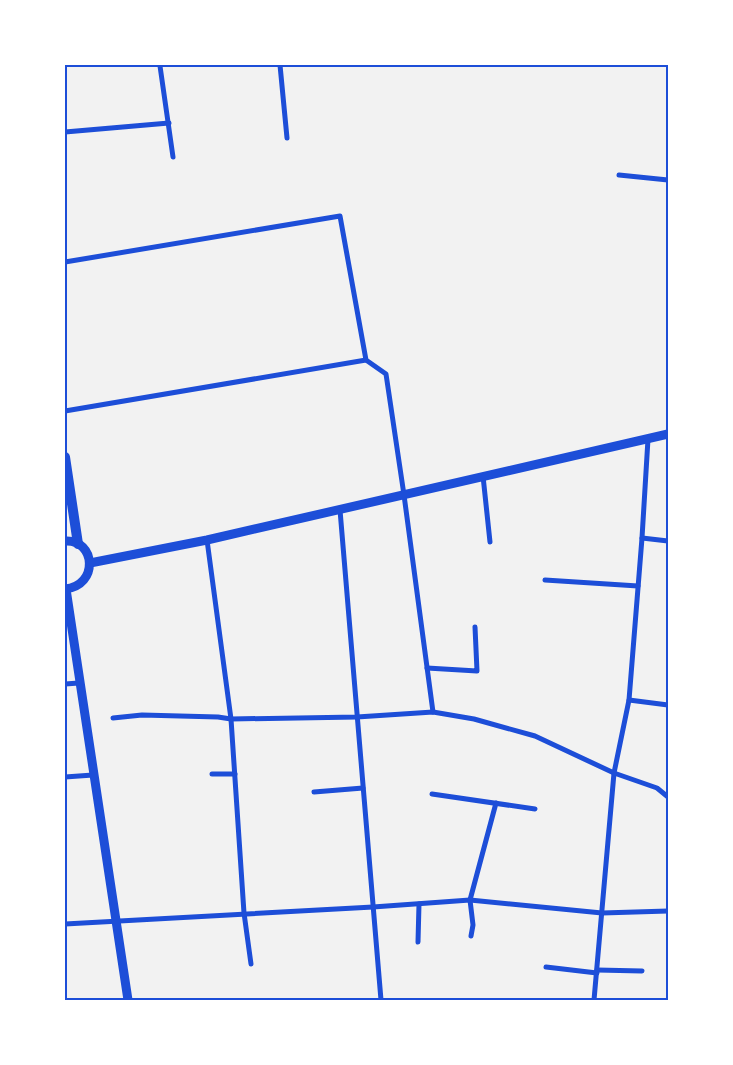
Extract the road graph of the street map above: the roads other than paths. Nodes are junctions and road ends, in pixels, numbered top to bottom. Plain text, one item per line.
1 (280, 65) edge
2 (160, 66) edge
3 (169, 123) junction
4 (65, 132) edge
5 (287, 138) dead end
6 (173, 157) dead end
7 (619, 175) dead end
8 (668, 180) edge
9 (65, 262) edge
10 (366, 360) junction
11 (65, 411) edge
12 (668, 434) edge
13 (648, 439) junction
14 (65, 457) edge
15 (483, 476) junction
16 (404, 495) junction
17 (340, 510) junction
18 (642, 538) junction
19 (207, 540) junction
20 (65, 541) edge
21 (668, 541) edge
22 (490, 542) dead end
23 (78, 544) junction
24 (90, 563) junction
25 (545, 580) dead end
26 (638, 586) junction
27 (65, 589) edge
28 (475, 628) dead end
29 (427, 668) junction
30 (79, 683) junction
31 (65, 684) edge
32 (629, 700) junction
33 (668, 705) edge
34 (433, 712) junction
35 (357, 717) junction
36 (113, 718) dead end
37 (231, 719) junction
38 (614, 773) junction
39 (212, 774) dead end
40 (235, 774) junction
41 (93, 775) junction
42 (65, 777) edge
43 (363, 788) junction
44 (314, 792) dead end
45 (432, 794) dead end
46 (668, 797) edge
47 (496, 804) junction
48 (534, 809) dead end
49 (470, 900) junction
50 (419, 904) junction
51 (373, 907) junction
52 (668, 911) edge
53 (244, 913) junction
54 (602, 913) junction
55 (116, 921) junction
56 (65, 924) edge
57 (471, 936) dead end
58 (418, 942) dead end
59 (251, 964) dead end
60 (546, 967) dead end
61 (642, 971) dead end
62 (597, 972) junction
63 (128, 1000) edge
64 (381, 1000) edge
65 (594, 1000) edge

1 - 5 street
2 - 3 street
3 - 4 street
3 - 6 street
7 - 8 street
9 - 10 street
10 - 11 street
10 - 16 street
12 - 13 street
13 - 15 street
13 - 18 street
14 - 23 main road
15 - 16 street
15 - 22 street
16 - 17 street
16 - 29 street
17 - 19 street
17 - 35 street
18 - 21 street
18 - 26 street
19 - 24 street
19 - 37 street
20 - 23 street
23 - 24 street
24 - 27 street
25 - 26 street
26 - 32 street
27 - 30 street
28 - 29 street
29 - 34 street
30 - 31 street
30 - 41 street
32 - 33 street
32 - 38 street
34 - 35 street
34 - 38 street
35 - 37 street
35 - 43 street
36 - 37 street
37 - 40 street
38 - 46 street
38 - 54 street
39 - 40 street
40 - 53 street
41 - 42 street
41 - 55 street
43 - 44 street
43 - 51 street
45 - 47 street
47 - 48 street
47 - 49 street
49 - 50 street
49 - 54 street
49 - 57 street
50 - 51 street
50 - 58 street
51 - 53 street
51 - 64 street
52 - 54 street
53 - 55 street
53 - 59 street
54 - 62 street
55 - 56 street
55 - 63 street
60 - 62 street
61 - 62 street
62 - 65 street

